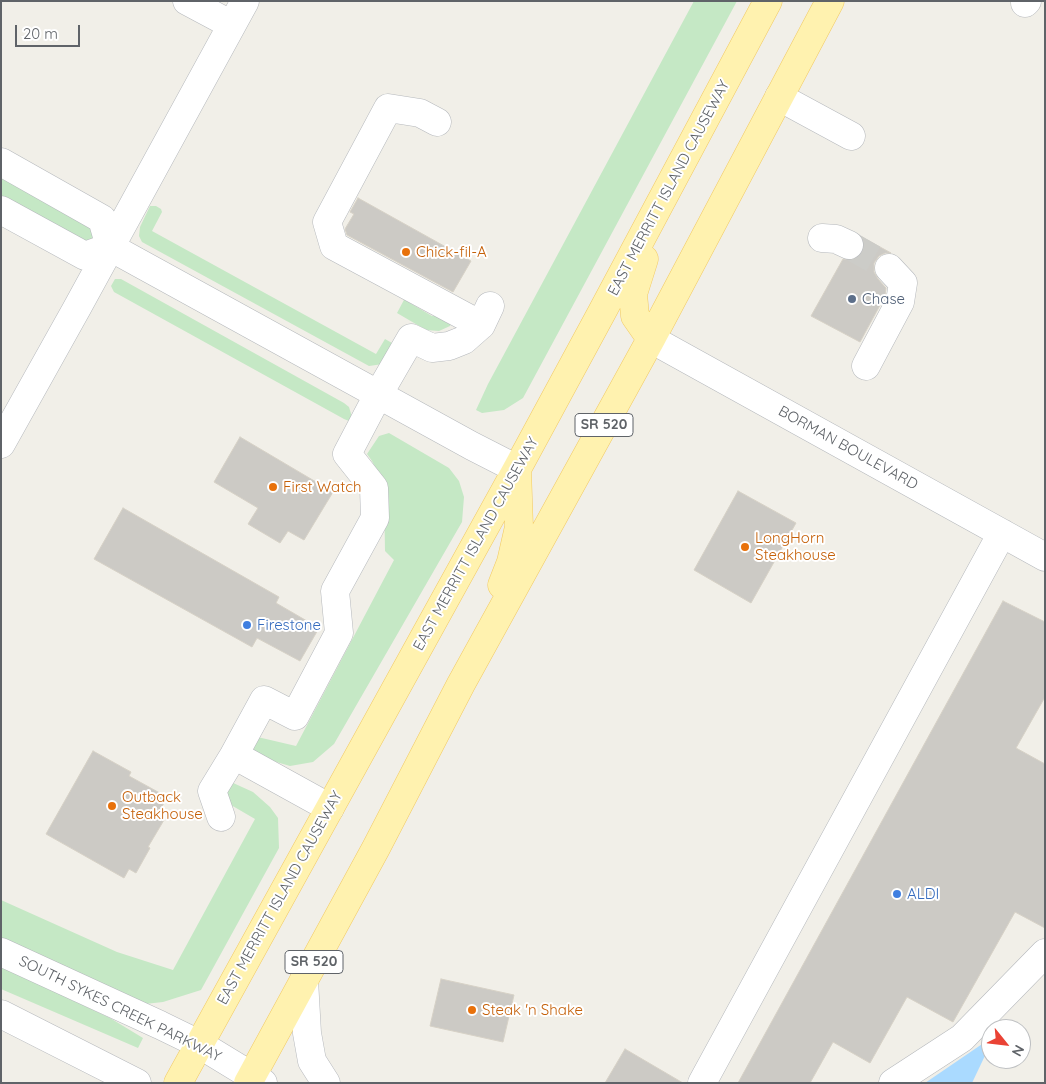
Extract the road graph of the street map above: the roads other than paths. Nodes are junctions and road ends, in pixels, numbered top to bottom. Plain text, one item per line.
1 (187, 1) edge
2 (245, 1) edge
3 (768, 1) edge
4 (830, 1) edge
5 (232, 25) junction
6 (779, 97) junction
7 (437, 122) dead end
8 (851, 136) dead end
9 (1, 162) edge
10 (668, 189) junction
11 (1, 210) edge
12 (822, 238) dead end
13 (849, 245) tunnel mouth
14 (110, 247) junction
15 (889, 268) tunnel mouth
16 (651, 339) junction
17 (866, 366) dead end
18 (378, 395) junction
19 (1, 444) edge
20 (517, 469) junction
21 (1002, 532) junction
22 (1045, 557) edge
23 (461, 684) junction
24 (234, 755) junction
25 (330, 808) junction
26 (221, 817) dead end
27 (1, 952) edge
28 (1045, 953) edge
29 (304, 980) junction
30 (1, 1014) edge
31 (199, 1044) junction
32 (254, 1080) edge
33 (138, 1083) edge
34 (178, 1083) edge
35 (326, 1083) edge
36 (702, 1083) edge
37 (893, 1083) edge

1 - 5 street
2 - 5 street
3 - 10 main road, EAST MERRITT ISLAND CAUSEWAY
4 - 6 main road, SR 520
5 - 14 street
6 - 8 street
6 - 16 main road, SR 520
7 - 18 street
9 - 14 street
10 - 16 main road
10 - 20 main road, EAST MERRITT ISLAND CAUSEWAY
11 - 14 street
12 - 13 street
14 - 18 street
14 - 19 street
15 - 17 street
16 - 21 street, BORMAN BOULEVARD
16 - 23 main road, SR 520
18 - 20 street
18 - 24 street
20 - 23 main road
20 - 25 main road, EAST MERRITT ISLAND CAUSEWAY
21 - 22 street, BORMAN BOULEVARD
21 - 36 street
23 - 29 main road, SR 520
24 - 25 street
24 - 26 street
25 - 31 main road, EAST MERRITT ISLAND CAUSEWAY
27 - 31 street, SOUTH SYKES CREEK PARKWAY
28 - 37 street
29 - 32 main road, SR 520
29 - 35 street
30 - 33 street
31 - 32 street, SOUTH SYKES CREEK PARKWAY
31 - 34 main road, EAST MERRITT ISLAND CAUSEWAY

